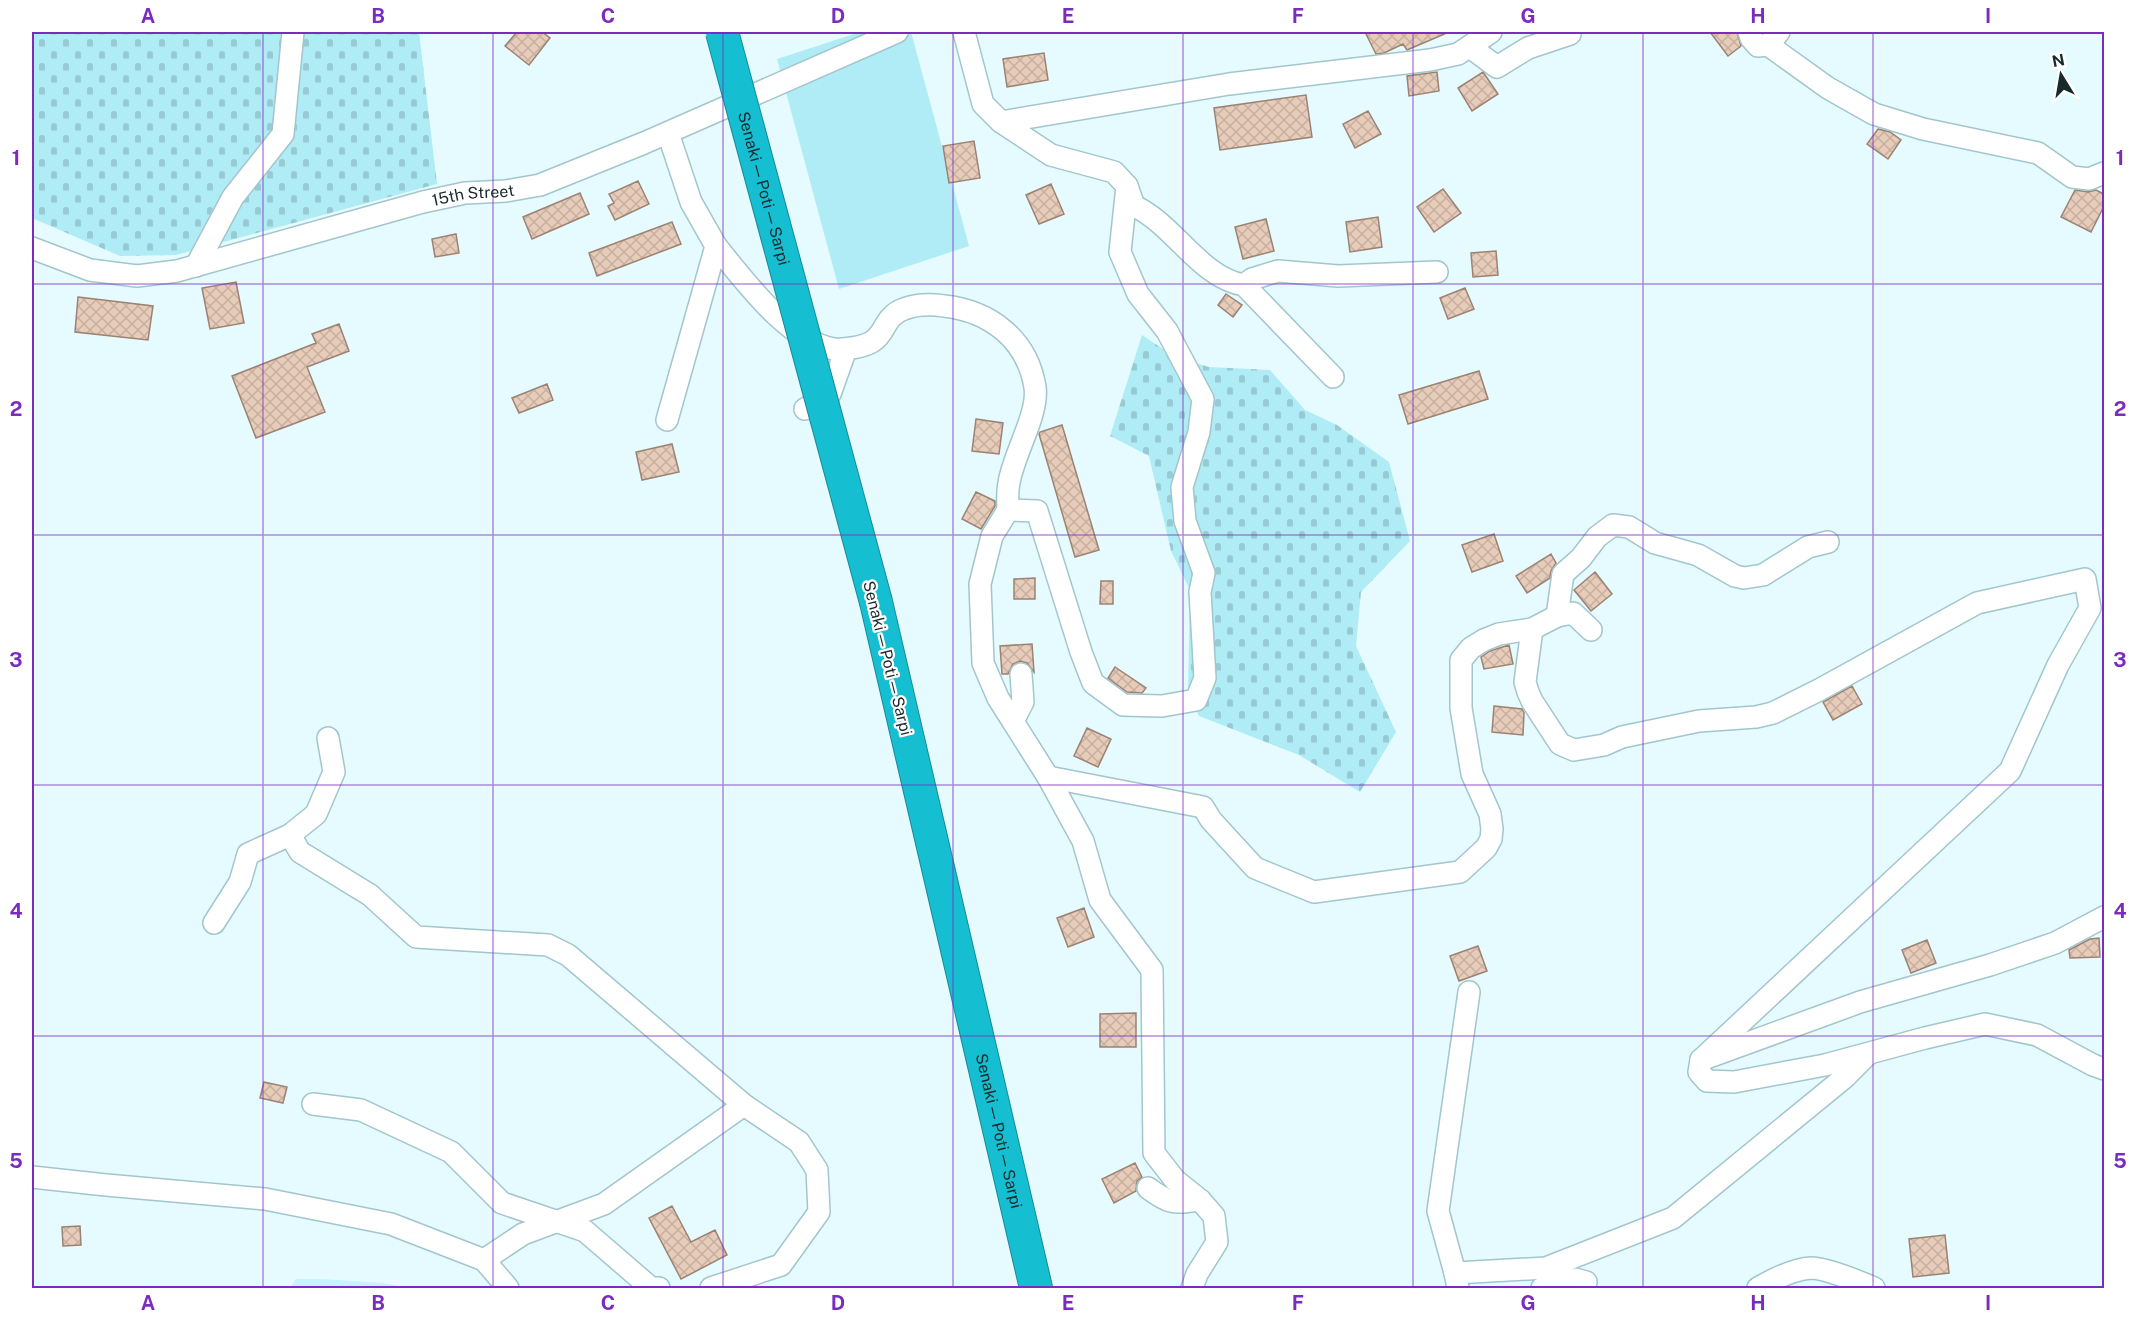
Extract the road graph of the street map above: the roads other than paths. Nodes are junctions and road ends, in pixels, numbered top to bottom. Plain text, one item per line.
1 (293, 32) edge
2 (722, 32) edge
3 (897, 32) edge
4 (964, 32) edge
5 (1491, 32) edge
6 (1749, 32) edge
7 (1570, 34) dead end
8 (1774, 38) edge
9 (1470, 47) junction
10 (1001, 122) junction
11 (668, 133) junction
12 (2104, 173) edge
13 (1127, 186) junction
14 (716, 246) junction
15 (32, 248) edge
16 (196, 266) junction
17 (1437, 272) dead end
18 (1244, 285) junction
19 (846, 349) junction
20 (1333, 376) dead end
21 (805, 409) dead end
22 (667, 420) dead end
23 (1008, 510) junction
24 (1828, 542) dead end
25 (1557, 616) junction
26 (1532, 629) junction
27 (1591, 630) dead end
28 (1021, 674) dead end
29 (1013, 721) junction
30 (328, 738) dead end
31 (1048, 777) junction
32 (290, 835) junction
33 (2104, 917) edge
34 (214, 923) dead end
35 (1469, 992) dead end
36 (1868, 1054) junction
37 (1701, 1060) junction
38 (2104, 1069) edge
39 (313, 1104) dead end
40 (744, 1105) junction
41 (32, 1177) edge
42 (1148, 1188) dead end
43 (1200, 1200) junction
44 (556, 1221) junction
45 (484, 1260) junction
46 (1457, 1281) edge
47 (508, 1288) edge
48 (659, 1288) edge
49 (711, 1288) edge
50 (1036, 1288) edge
51 (1192, 1288) edge
52 (1542, 1288) edge
53 (1584, 1288) edge
54 (1758, 1288) edge
55 (1874, 1288) edge

1 - 16 street
2 - 50 highway, Senaki — Poti — Sarpi, bridge
3 - 11 street, 15th Street
4 - 10 street
5 - 9 street
6 - 8 street
7 - 9 street
8 - 12 street
9 - 10 street
10 - 13 street
11 - 14 street
11 - 16 street, 15th Street
13 - 18 street
13 - 23 street
14 - 19 street
14 - 22 street
15 - 16 street, 15th Street
17 - 18 street
18 - 20 street
19 - 21 street
19 - 23 street
23 - 29 street
24 - 25 street
25 - 26 street
25 - 27 street
26 - 31 street
26 - 37 street
28 - 29 street
29 - 31 street
30 - 32 street
31 - 43 street
32 - 34 street
32 - 40 street
33 - 37 street
35 - 46 street
36 - 37 street
36 - 38 street
36 - 46 street
39 - 44 street
40 - 44 street
40 - 49 street
41 - 45 street
42 - 43 street
43 - 51 street
44 - 45 street
44 - 48 street
45 - 47 street
52 - 53 street
54 - 55 street

